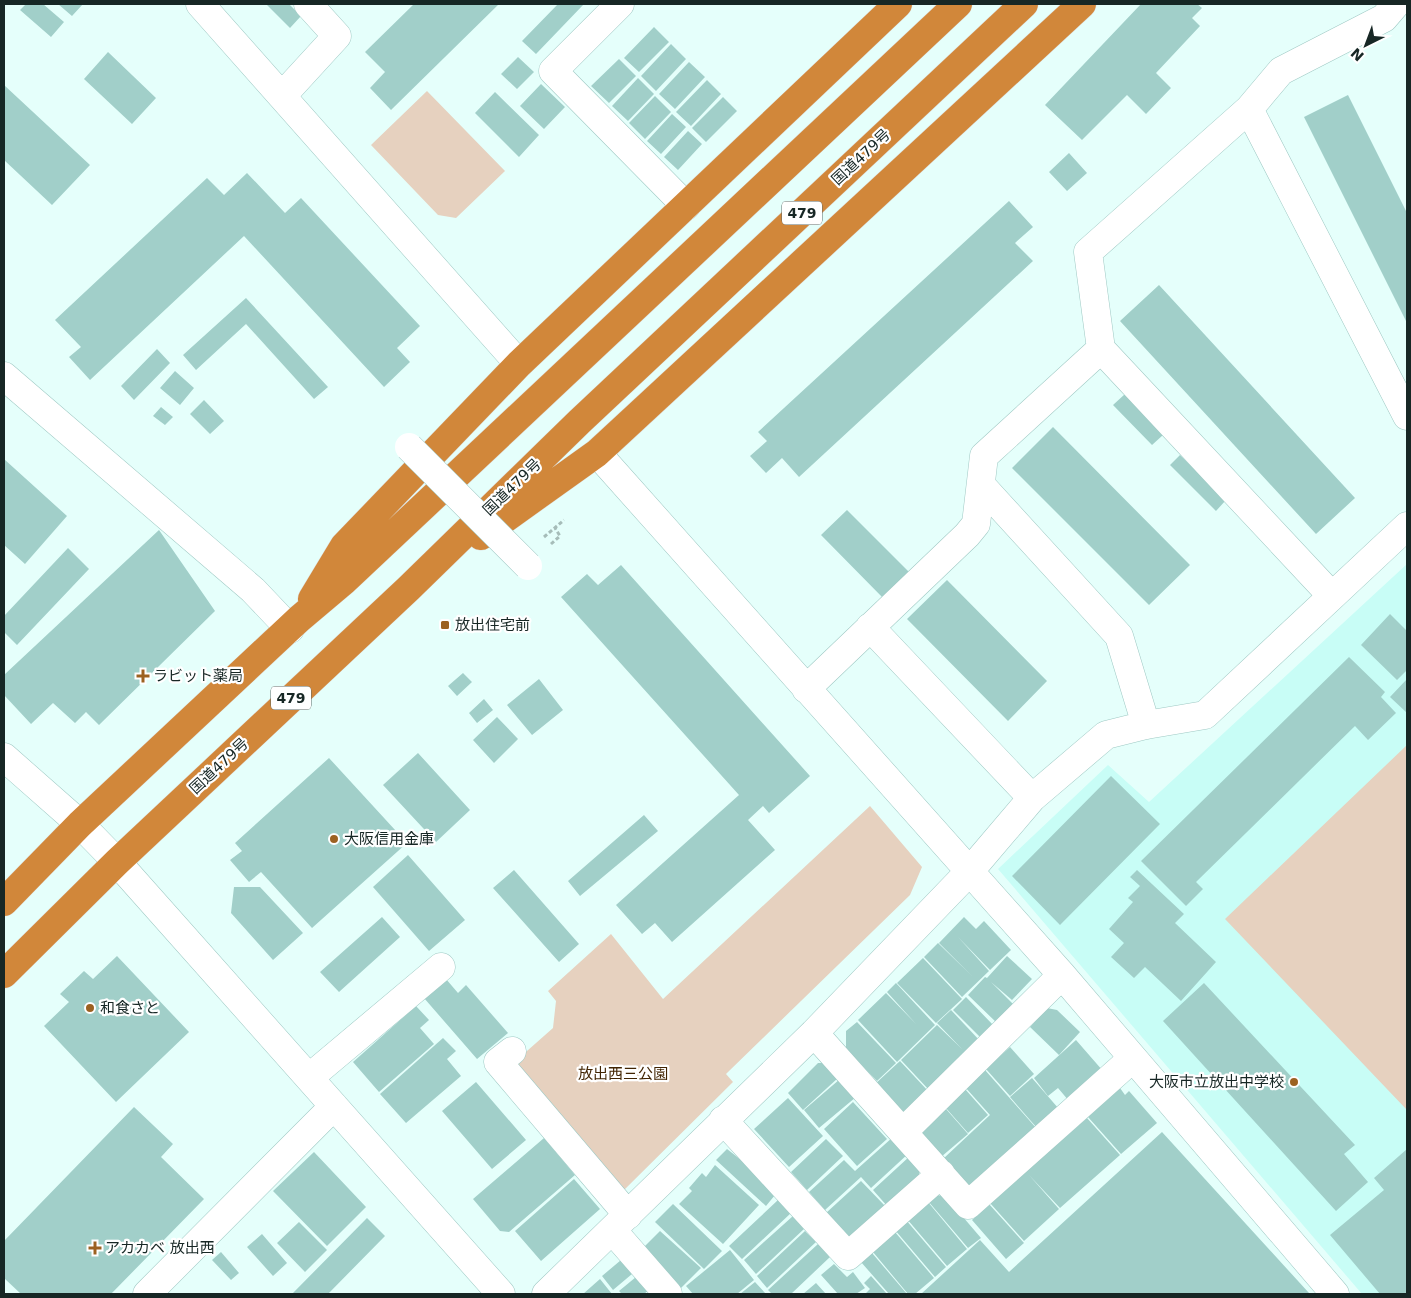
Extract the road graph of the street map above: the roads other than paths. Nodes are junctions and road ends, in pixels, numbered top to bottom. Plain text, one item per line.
1 (202, 4) edge
2 (308, 4) edge
3 (620, 4) edge
4 (898, 4) edge
5 (958, 4) edge
6 (1024, 4) edge
7 (1082, 4) edge
8 (1396, 4) edge
9 (282, 96) junction
10 (1249, 109) junction
11 (686, 206) junction
12 (1100, 350) junction
13 (519, 364) junction
14 (4, 376) edge
15 (1407, 416) edge
16 (409, 447) dead end
17 (597, 453) junction
18 (981, 485) junction
19 (1407, 526) edge
20 (528, 566) dead end
21 (409, 588) junction
22 (1332, 596) junction
23 (295, 624) junction
24 (870, 627) junction
25 (806, 689) junction
26 (1146, 725) junction
27 (4, 757) edge
28 (1032, 798) junction
29 (80, 824) junction
30 (117, 862) junction
31 (969, 872) junction
32 (4, 902) edge
33 (441, 967) dead end
34 (4, 974) edge
35 (1062, 975) junction
36 (814, 1033) junction
37 (512, 1051) dead end
38 (1133, 1058) junction
39 (310, 1077) junction
40 (334, 1106) junction
41 (723, 1120) junction
42 (903, 1132) junction
43 (940, 1174) junction
44 (620, 1223) junction
45 (147, 1294) edge
46 (501, 1294) edge
47 (546, 1294) edge
48 (668, 1294) edge
49 (1335, 1294) edge

1 - 9 street
2 - 9 street
3 - 11 street
4 - 11 highway
5 - 23 highway
6 - 21 highway, 国道479号 / 479
7 - 17 highway
8 - 10 street
9 - 13 street
10 - 12 street
10 - 15 street
11 - 13 highway
12 - 18 street
12 - 22 street
13 - 23 highway
14 - 23 street
16 - 20 street, bridge
17 - 21 highway
17 - 25 street
18 - 24 street
18 - 26 street
19 - 22 street
21 - 30 highway, 国道479号 / 479
22 - 26 street
23 - 29 highway
24 - 25 street
24 - 28 street
25 - 31 street
26 - 28 street
27 - 29 street
28 - 31 street
29 - 30 street
29 - 32 highway
30 - 34 highway, 国道479号 / 479
30 - 39 street
31 - 35 street
31 - 36 street
33 - 39 street
35 - 38 street
35 - 42 street
36 - 41 street
36 - 42 street
37 - 44 street
38 - 43 street
38 - 49 street
39 - 40 street
40 - 45 street
40 - 46 street
41 - 43 street
41 - 44 street
42 - 43 street
44 - 47 street
44 - 48 street

